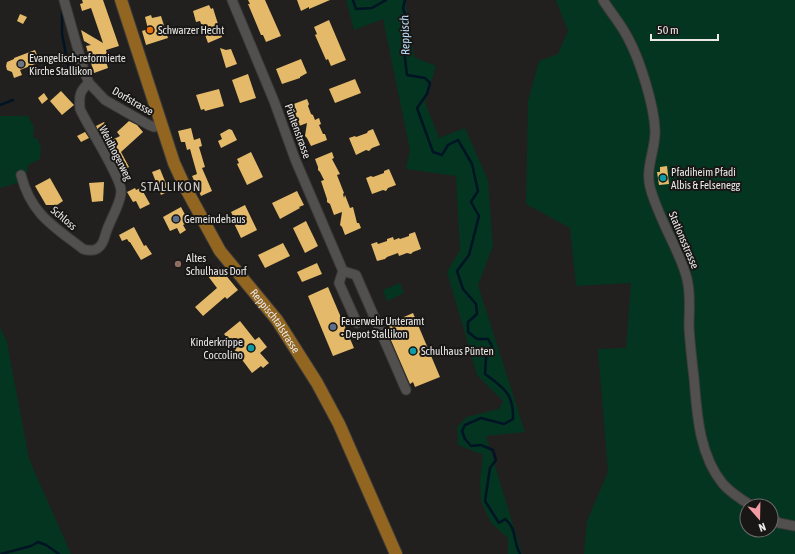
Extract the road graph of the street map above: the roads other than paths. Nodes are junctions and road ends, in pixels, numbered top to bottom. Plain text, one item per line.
1 (64, 0) edge
2 (121, 0) edge
3 (232, 0) edge
4 (603, 0) edge
5 (89, 83) junction
6 (162, 125) junction
7 (21, 175) dead end
8 (90, 252) joint
9 (343, 271) junction
10 (357, 323) dead end
11 (406, 390) dead end
12 (741, 498) edge
13 (779, 523) edge
14 (792, 526) edge
15 (396, 554) edge

1 - 5 street, Dorfstrasse
2 - 6 main road, Reppischtalstrasse
3 - 9 street, Püntenstrasse
4 - 12 street, Stationsstrasse
5 - 6 street, Dorfstrasse
5 - 8 street, Weidhogerweg
6 - 15 main road, Reppischtalstrasse
7 - 8 street, Schloss
9 - 10 street, Püntenstrasse
9 - 11 street
13 - 14 street

